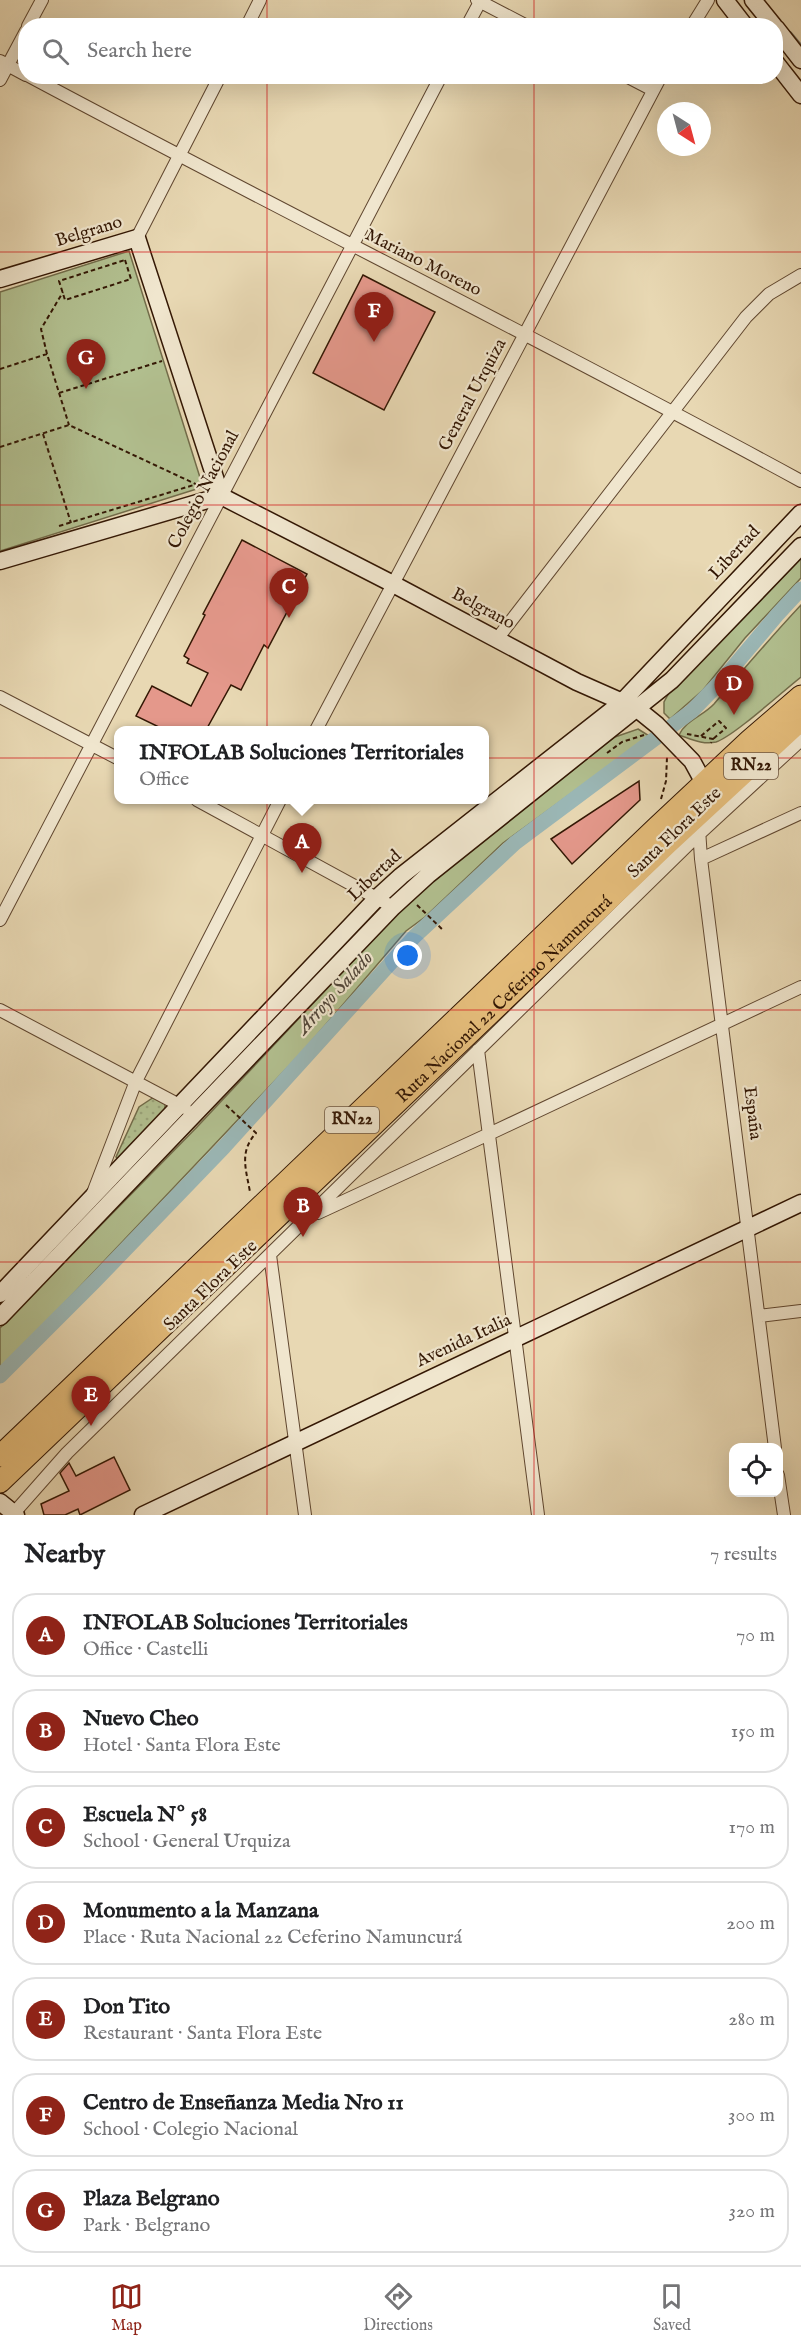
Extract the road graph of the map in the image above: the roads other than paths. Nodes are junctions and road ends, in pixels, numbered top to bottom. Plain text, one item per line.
1 (42, 0) edge
2 (260, 0) edge
3 (479, 0) edge
4 (708, 0) edge
5 (725, 0) edge
6 (753, 0) edge
7 (32, 18) edge
8 (251, 18) edge
9 (471, 18) edge
10 (512, 18) edge
11 (697, 18) edge
12 (739, 18) edge
13 (768, 18) edge
14 (783, 37) edge
15 (18, 43) edge
16 (801, 60) edge
17 (4, 63) edge
18 (18, 71) edge
19 (783, 72) edge
20 (0, 80) edge
21 (42, 84) edge
22 (216, 84) edge
23 (437, 84) edge
24 (641, 84) edge
25 (656, 84) edge
26 (652, 90) junction
27 (801, 95) edge
28 (179, 156) junction
29 (137, 238) junction
30 (353, 246) junction
31 (801, 275) edge
32 (0, 279) edge
33 (526, 336) junction
34 (672, 411) junction
35 (801, 481) edge
36 (221, 496) junction
37 (801, 513) edge
38 (801, 546) edge
39 (0, 561) edge
40 (393, 584) junction
41 (497, 639) junction
42 (801, 696) edge
43 (0, 697) edge
44 (629, 705) junction
45 (801, 720) edge
46 (318, 726) edge
47 (801, 741) edge
48 (91, 744) junction
49 (114, 756) edge
50 (704, 783) junction
51 (205, 804) edge
52 (278, 804) edge
53 (702, 812) junction
54 (801, 813) edge
55 (262, 833) junction
56 (698, 835) junction
57 (701, 859) junction
58 (378, 897) junction
59 (393, 907) junction
60 (0, 920) edge
61 (801, 987) edge
62 (0, 1010) edge
63 (722, 1024) junction
64 (478, 1050) junction
65 (136, 1080) junction
66 (188, 1110) junction
67 (489, 1134) junction
68 (92, 1197) junction
69 (801, 1203) edge
70 (308, 1217) junction
71 (92, 1221) junction
72 (748, 1228) junction
73 (270, 1255) junction
74 (0, 1294) edge
75 (801, 1311) edge
76 (759, 1316) junction
77 (0, 1317) edge
78 (515, 1338) junction
79 (295, 1443) junction
80 (774, 1443) edge
81 (0, 1456) edge
82 (0, 1482) edge
83 (781, 1497) edge
84 (0, 1502) edge
85 (15, 1514) edge
86 (143, 1515) edge
87 (305, 1515) edge
88 (538, 1515) edge
89 (784, 1515) edge

1 - 7 street
2 - 8 street
3 - 9 street
3 - 10 street
4 - 11 street
5 - 12 street
6 - 13 street
14 - 16 street
15 - 17 street
17 - 18 street, Mariano Moreno
17 - 20 street
19 - 27 street
21 - 28 street, Mariano Moreno
22 - 28 street
23 - 30 street, Colegio Nacional
24 - 26 street
25 - 26 street, General Urquiza
26 - 33 street, General Urquiza
28 - 29 street
28 - 30 street, Mariano Moreno
29 - 32 street, Belgrano
29 - 36 street, Belgrano
30 - 33 street, Mariano Moreno
30 - 36 street, Colegio Nacional
31 - 34 street
33 - 34 street, Mariano Moreno
33 - 40 street, General Urquiza
34 - 35 street, Mariano Moreno
34 - 41 street
36 - 39 street
36 - 40 street, Belgrano
36 - 48 street, Colegio Nacional
37 - 44 street, Libertad
38 - 44 street, Libertad
40 - 41 street, Belgrano
40 - 46 street, General Urquiza
41 - 44 street, Belgrano
42 - 50 highway, Ruta Nacional 22 Ceferino Namuncurá / RN22
43 - 48 street
44 - 50 street, Belgrano
44 - 58 street, Libertad
44 - 59 street, Libertad
45 - 53 highway, Ruta Nacional 22 Ceferino Namuncurá / RN22
47 - 56 street, Santa Flora Este
48 - 49 street
48 - 60 street, Colegio Nacional
50 - 53 street, España
50 - 81 highway, Ruta Nacional 22 Ceferino Namuncurá / RN22
51 - 55 street
52 - 55 street
53 - 56 street, España
53 - 82 highway, Ruta Nacional 22 Ceferino Namuncurá / RN22
54 - 57 street
55 - 58 street
55 - 65 street
56 - 57 street, España
56 - 64 street, Santa Flora Este
57 - 63 street, España
58 - 59 street
58 - 66 street, Libertad
59 - 66 street, Libertad
61 - 63 street
62 - 65 street
63 - 67 street
63 - 72 street, España
64 - 67 street
64 - 70 street, Santa Flora Este
65 - 66 street
65 - 68 street
66 - 68 street, Libertad
66 - 71 street, Libertad
67 - 70 street
67 - 78 street
68 - 71 street
68 - 74 street, Libertad
69 - 72 street, Avenida Italia
70 - 73 street, Santa Flora Este
71 - 77 street, Libertad
72 - 76 street, España
72 - 78 street, Avenida Italia
73 - 79 street
73 - 85 street, Santa Flora Este
75 - 76 street
76 - 80 street, España
78 - 79 street, Avenida Italia
78 - 88 street
79 - 86 street, Avenida Italia
79 - 87 street
83 - 89 street
84 - 85 street

